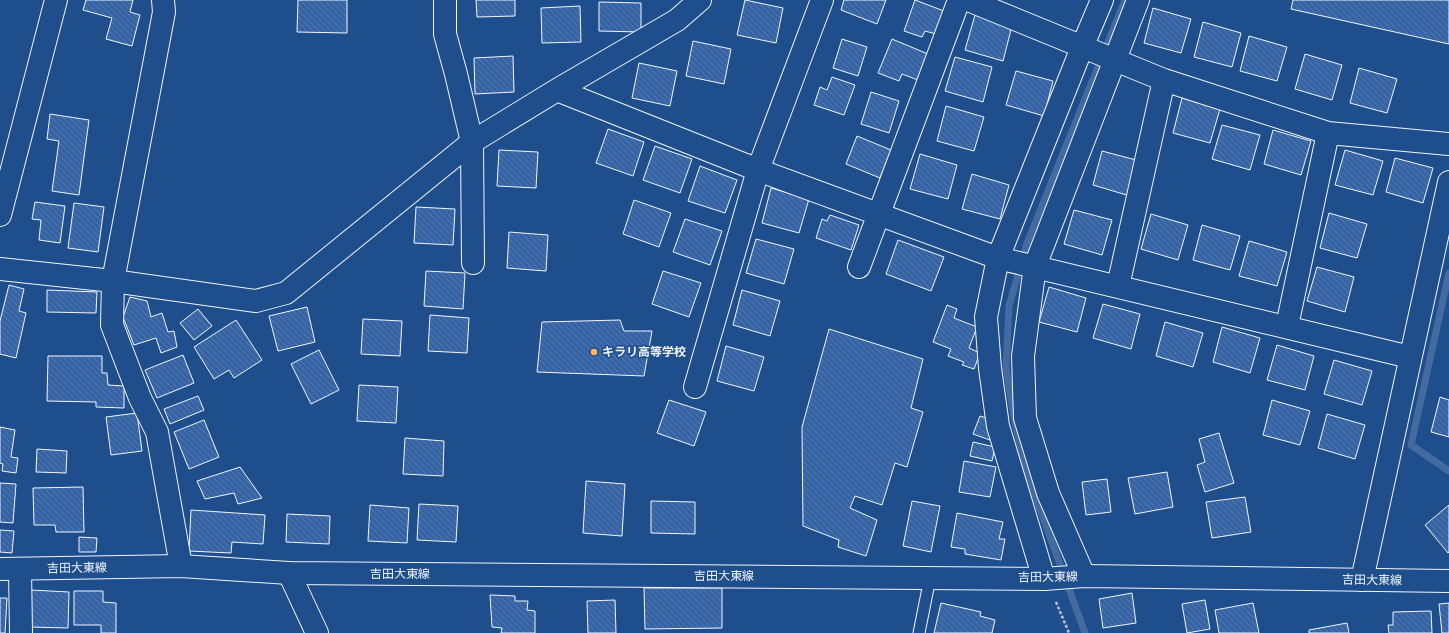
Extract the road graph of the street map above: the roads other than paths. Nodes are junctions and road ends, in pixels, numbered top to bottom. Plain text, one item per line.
1 (56, 0) edge
2 (162, 0) edge
3 (445, 0) edge
4 (700, 0) edge
5 (822, 0) edge
6 (959, 0) edge
7 (968, 0) edge
8 (1102, 0) edge
9 (1138, 0) edge
10 (1086, 47) junction
11 (1112, 58) junction
12 (1164, 80) junction
13 (557, 90) junction
14 (1328, 133) junction
15 (472, 142) junction
16 (1449, 144) edge
17 (758, 170) junction
18 (1449, 182) edge
19 (878, 212) junction
20 (0, 215) edge
21 (1002, 258) junction
22 (473, 263) dead end
23 (1034, 266) junction
24 (859, 267) dead end
25 (0, 270) edge
26 (113, 281) junction
27 (1118, 286) junction
28 (1287, 326) junction
29 (1410, 358) junction
30 (695, 387) dead end
31 (181, 566) junction
32 (10, 569) edge
33 (289, 573) junction
34 (1083, 577) junction
35 (930, 578) junction
36 (1046, 578) junction
37 (1362, 580) junction
38 (1449, 581) edge
39 (21, 633) edge
40 (317, 633) edge
41 (919, 633) edge

1 - 20 street
2 - 26 street
3 - 15 street
4 - 13 street
5 - 17 street
6 - 19 street
7 - 10 street
8 - 10 street
9 - 11 street
10 - 11 street
10 - 21 street
11 - 12 street
11 - 23 street
12 - 14 street
12 - 27 street
13 - 15 street
13 - 17 street
14 - 16 street
14 - 28 street
15 - 22 street
15 - 26 street
17 - 19 street
17 - 30 street
18 - 29 street
19 - 21 street
19 - 24 street
21 - 23 street
21 - 36 street
23 - 27 street
23 - 34 street
25 - 26 street
26 - 31 street
27 - 28 street
28 - 29 street
29 - 37 street
31 - 32 street, 吉田大東線
31 - 33 street, 吉田大東線
32 - 39 street
33 - 35 street, 吉田大東線
33 - 40 street
34 - 36 street, 吉田大東線
34 - 37 street, 吉田大東線
35 - 36 street, 吉田大東線
35 - 41 lane
37 - 38 street, 吉田大東線

